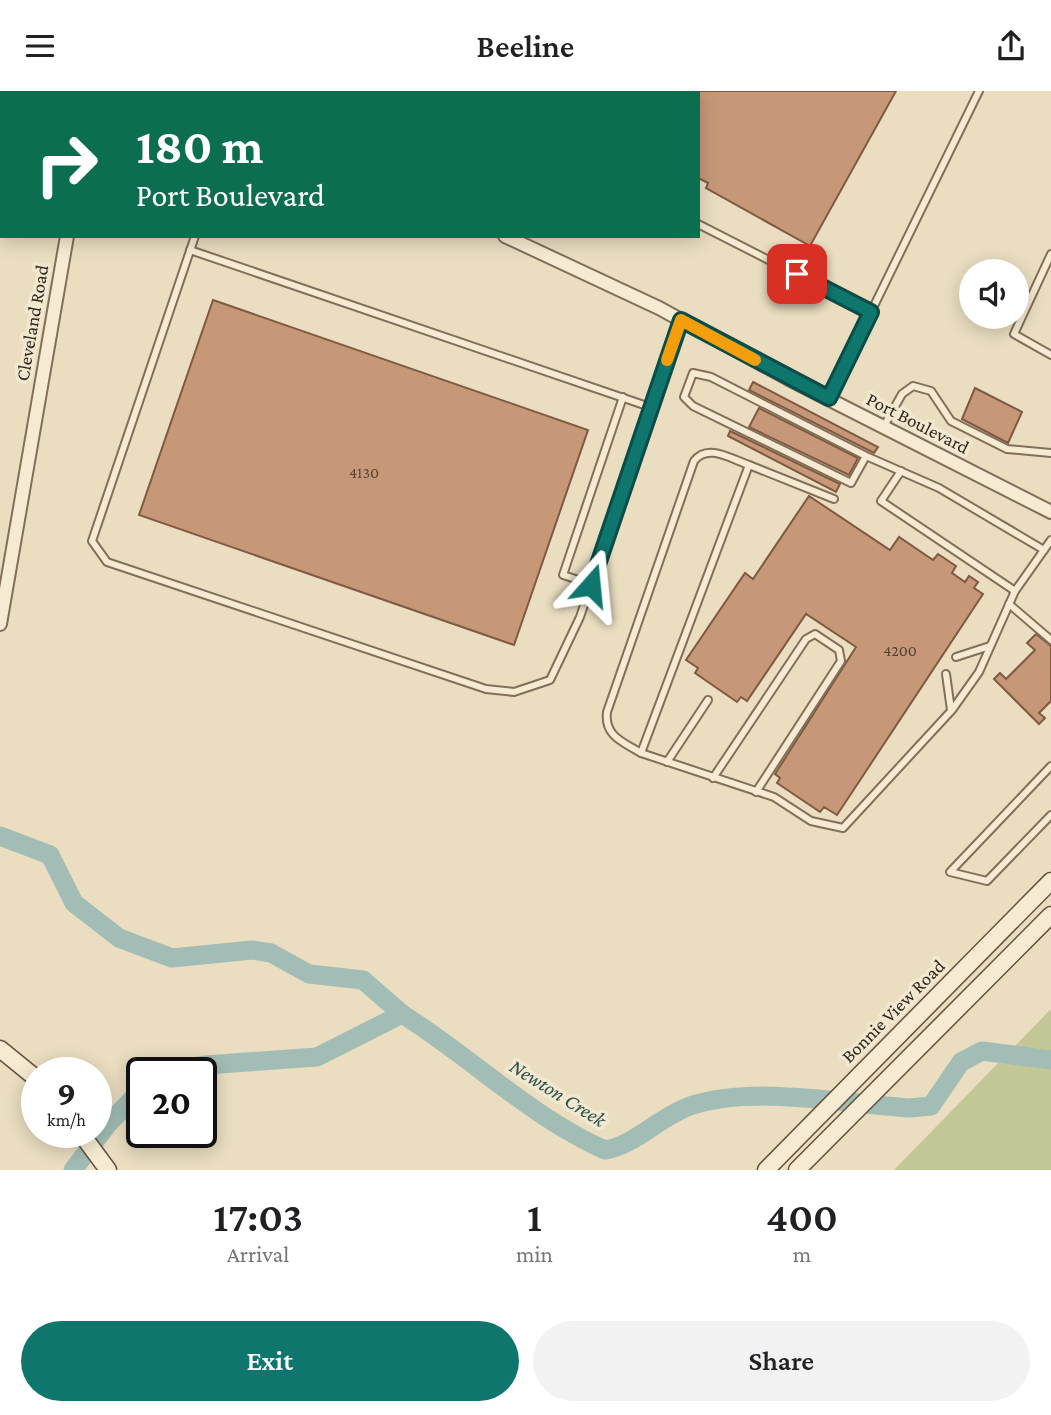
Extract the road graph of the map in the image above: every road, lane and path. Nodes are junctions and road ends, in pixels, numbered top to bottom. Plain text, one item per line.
1 (979, 91) edge
2 (700, 225) edge
3 (67, 238) edge
4 (194, 238) edge
5 (511, 238) edge
6 (190, 250) junction
7 (1051, 254) edge
8 (871, 312) junction
9 (681, 320) junction
10 (1051, 355) edge
11 (622, 397) junction
12 (829, 398) junction
13 (650, 407) junction
14 (884, 426) junction
15 (1051, 453) edge
16 (866, 456) junction
17 (749, 465) junction
18 (901, 471) junction
19 (834, 499) dead end
20 (1051, 512) edge
21 (1051, 540) edge
22 (1044, 550) junction
23 (591, 585) junction
24 (1015, 591) junction
25 (1009, 604) junction
26 (0, 624) edge
27 (1051, 639) edge
28 (990, 646) junction
29 (956, 657) dead end
30 (946, 674) dead end
31 (708, 700) dead end
32 (951, 711) junction
33 (641, 753) junction
34 (667, 762) junction
35 (1051, 766) edge
36 (713, 778) junction
37 (756, 792) junction
38 (1051, 815) edge
39 (1051, 881) edge
40 (1051, 915) edge
41 (0, 1049) edge
42 (21, 1066) edge
43 (92, 1148) edge
44 (108, 1170) edge
45 (765, 1170) edge
46 (797, 1170) edge

1 - 8 lane
2 - 8 lane
3 - 26 street, Cleveland Road
4 - 6 lane
5 - 9 street, Port Boulevard
6 - 11 lane
6 - 23 lane
7 - 10 lane
8 - 12 lane
9 - 12 street, Port Boulevard
9 - 13 lane
11 - 13 lane
11 - 23 lane
12 - 14 street, Port Boulevard
13 - 23 lane
14 - 15 lane
14 - 20 street, Port Boulevard
16 - 16 lane
16 - 18 lane
17 - 19 lane
17 - 33 lane
17 - 33 lane
18 - 22 lane
18 - 24 lane
21 - 22 lane
22 - 24 lane
24 - 25 lane
25 - 27 lane
25 - 28 lane
28 - 29 lane
28 - 32 lane
30 - 32 lane
31 - 34 lane
32 - 37 lane
33 - 34 lane
34 - 36 lane
35 - 38 lane
36 - 37 lane
36 - 37 lane
39 - 45 main road, Bonnie View Road
40 - 46 main road
41 - 42 main road
43 - 44 main road

